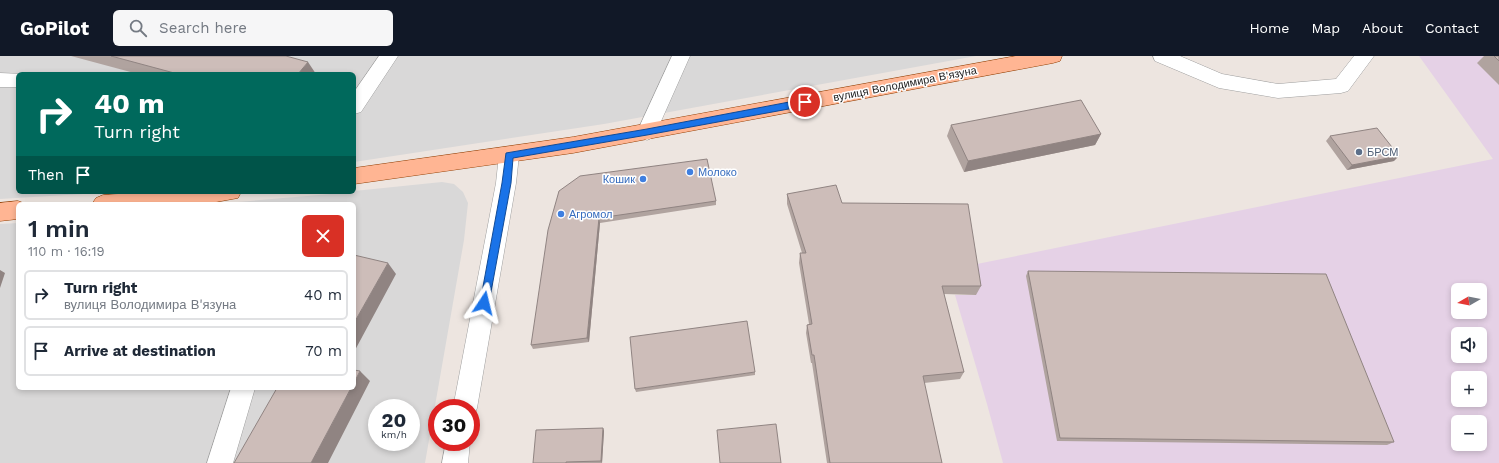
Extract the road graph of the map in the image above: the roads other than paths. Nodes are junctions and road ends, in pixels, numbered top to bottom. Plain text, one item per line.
1 (389, 56) edge
2 (681, 56) edge
3 (1053, 56) edge
4 (1162, 56) edge
5 (1365, 56) edge
6 (0, 80) edge
7 (16, 80) edge
8 (356, 105) edge
9 (647, 132) junction
10 (509, 155) junction
11 (356, 176) edge
12 (216, 194) edge
13 (130, 202) edge
14 (16, 210) edge
15 (0, 212) edge
16 (242, 390) edge
17 (467, 399) edge
18 (457, 451) edge
19 (220, 463) edge
20 (455, 463) edge

1 - 8 street
2 - 9 street
3 - 9 main road, вулиця Володимира В'язуна
4 - 5 street
6 - 7 street
9 - 10 main road, вулиця Володимира В'язуна
10 - 11 main road, вулиця Володимира В'язуна
10 - 17 street
12 - 13 main road
14 - 15 main road
16 - 19 street
18 - 20 street

